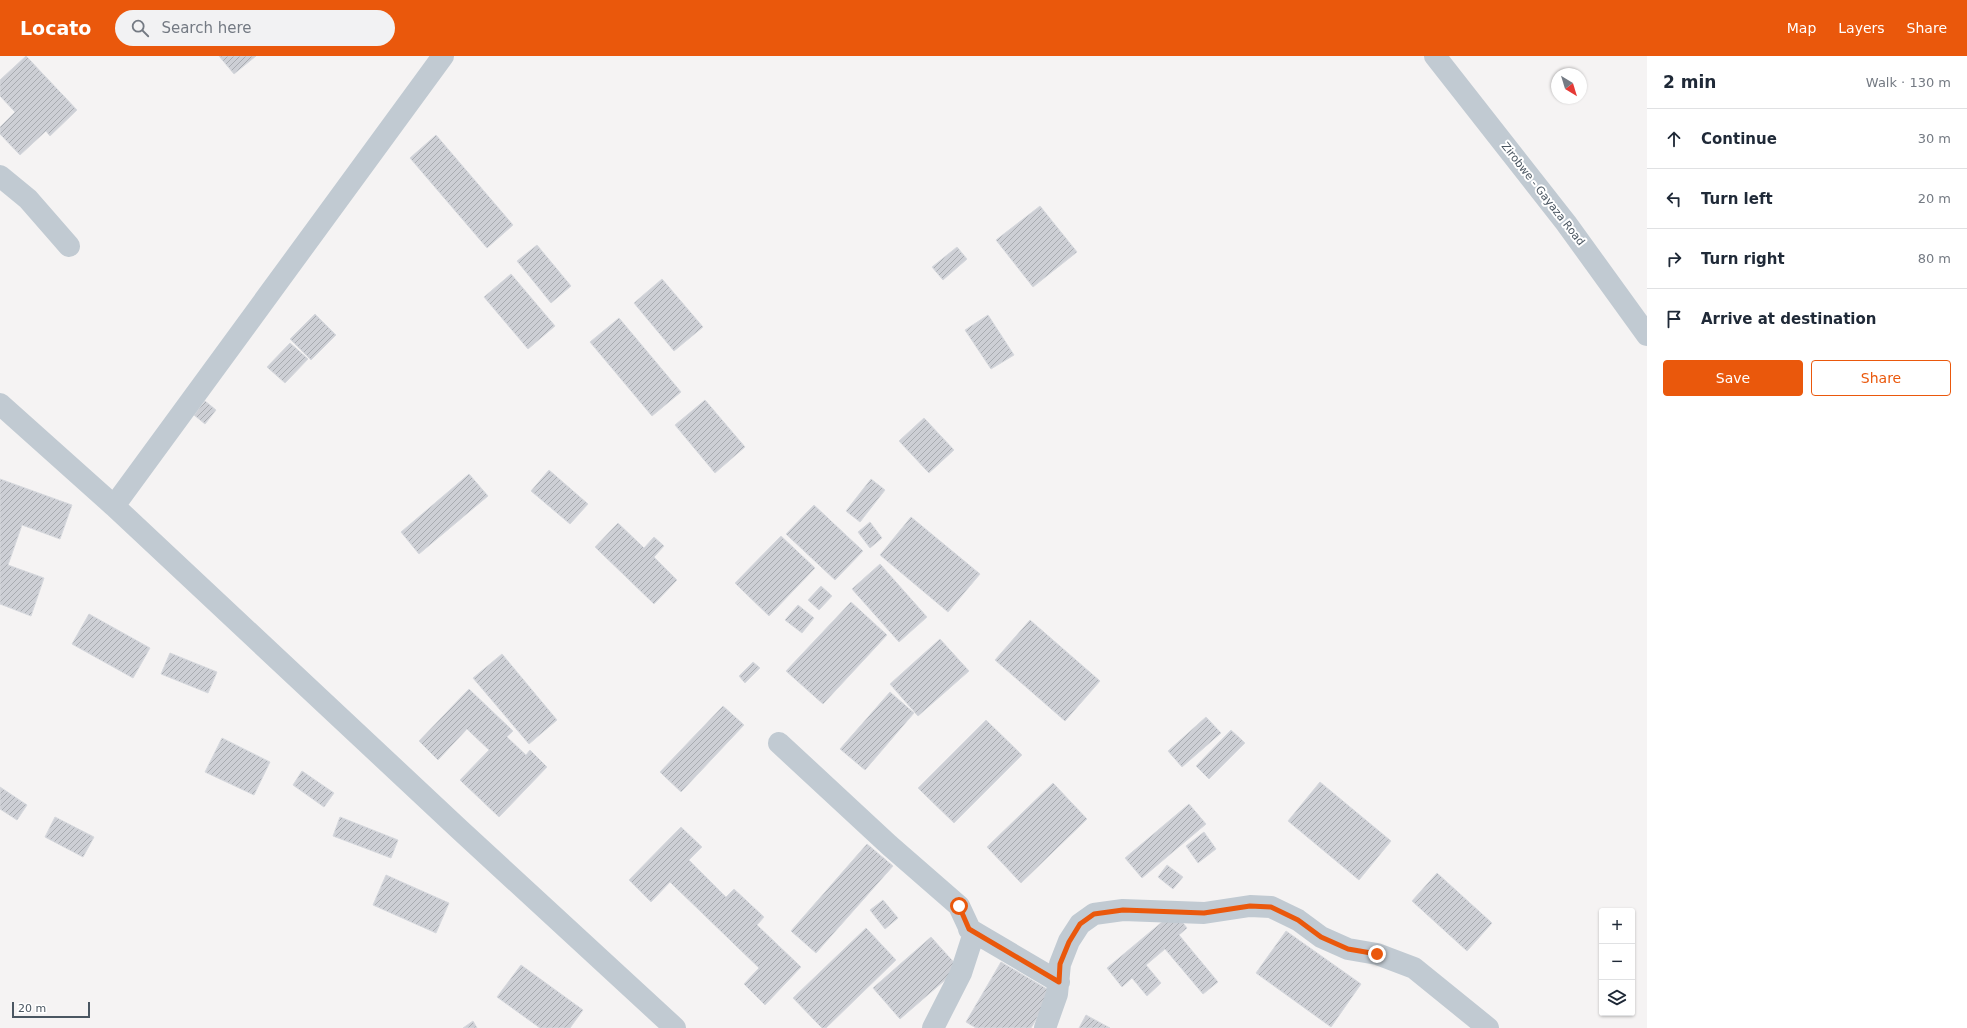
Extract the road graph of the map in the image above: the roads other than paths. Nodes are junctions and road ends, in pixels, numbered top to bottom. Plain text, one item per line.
1 (443, 56) edge
2 (1435, 56) edge
3 (0, 176) edge
4 (70, 246) dead end
5 (1647, 335) edge
6 (0, 404) edge
7 (114, 506) junction
8 (779, 744) dead end
9 (969, 929) junction
10 (1059, 982) junction
11 (675, 1028) edge
12 (933, 1028) edge
13 (1045, 1028) edge
14 (1488, 1028) edge

1 - 7 street
2 - 5 street, Zirobwe - Gayaza Road
3 - 4 street
6 - 7 street
7 - 11 street
8 - 9 street
9 - 10 street
9 - 12 street
10 - 13 street
10 - 14 street

